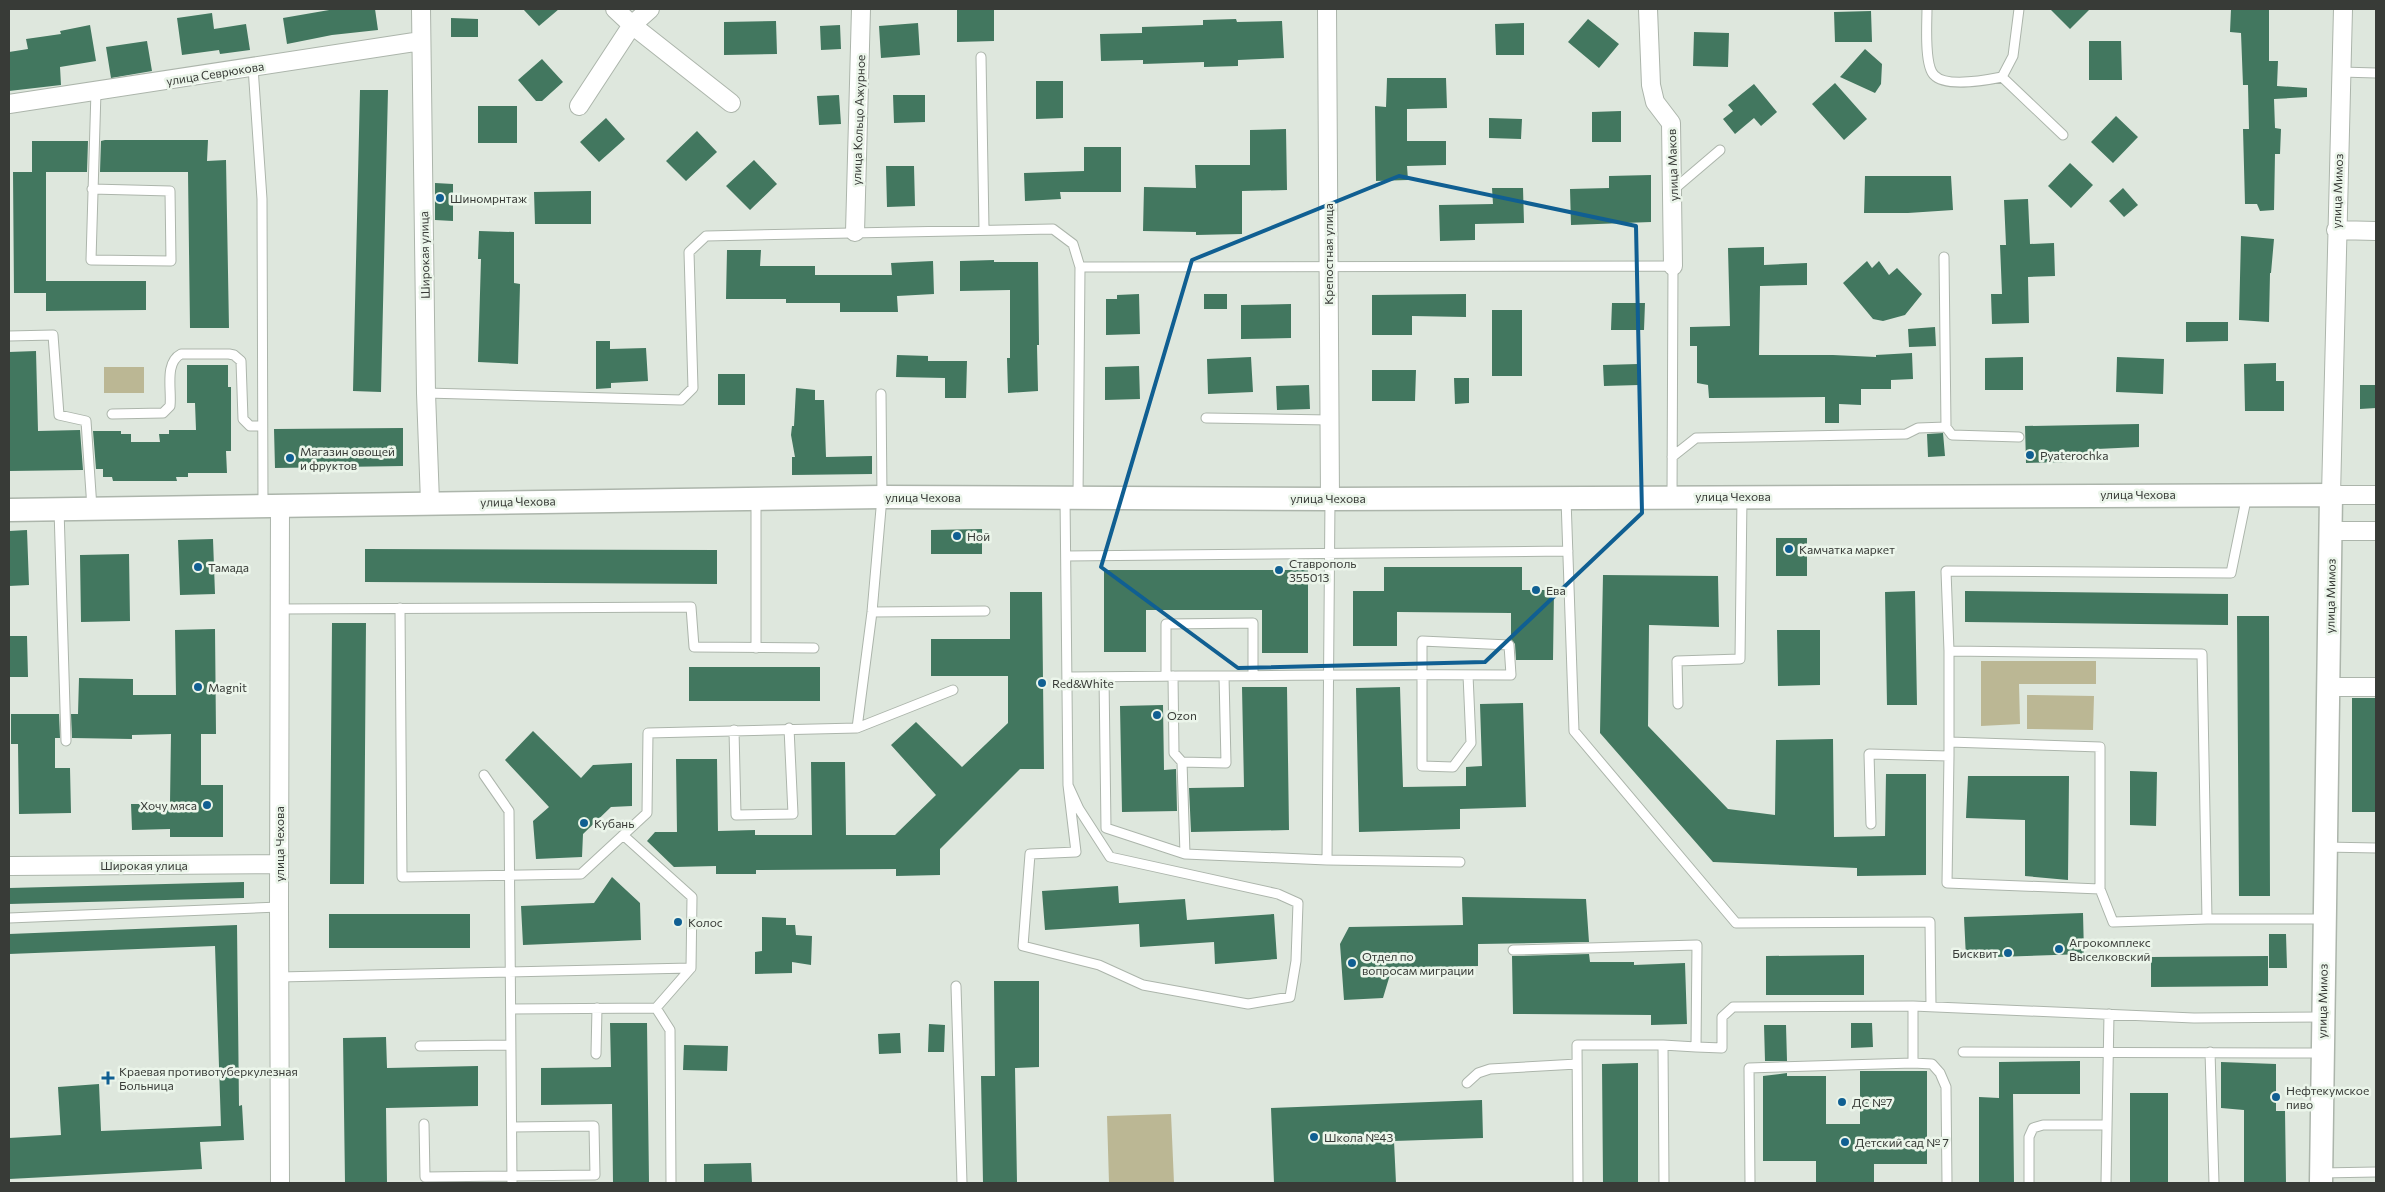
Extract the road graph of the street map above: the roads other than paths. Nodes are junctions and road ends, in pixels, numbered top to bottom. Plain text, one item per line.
1 (422, 9) edge
2 (615, 9) edge
3 (650, 9) edge
4 (861, 9) edge
5 (1327, 9) edge
6 (1648, 9) edge
7 (1927, 9) edge
8 (2019, 9) edge
9 (2343, 9) edge
10 (632, 25) junction
11 (421, 41) junction
12 (982, 57) dead end
13 (253, 67) junction
14 (2341, 72) junction
15 (2376, 73) edge
16 (2002, 77) junction
17 (96, 91) junction
18 (731, 103) dead end
19 (9, 104) edge
20 (579, 106) dead end
21 (2063, 135) dead end
22 (1720, 150) dead end
23 (92, 189) junction
24 (1673, 190) junction
25 (984, 229) junction
26 (2336, 230) junction
27 (2376, 231) edge
28 (855, 232) junction
29 (1944, 257) dead end
30 (1673, 266) junction
31 (1080, 267) junction
32 (1328, 267) junction
33 (9, 336) edge
34 (426, 393) junction
35 (881, 394) dead end
36 (112, 414) dead end
37 (1206, 418) dead end
38 (1329, 420) junction
39 (262, 426) junction
40 (1946, 427) junction
41 (2019, 437) dead end
42 (1672, 457) junction
43 (2247, 493) junction
44 (2331, 495) junction
45 (2376, 495) edge
46 (1566, 496) junction
47 (1672, 496) junction
48 (882, 497) junction
49 (1072, 497) junction
50 (1742, 497) junction
51 (756, 498) junction
52 (1330, 499) junction
53 (430, 502) junction
54 (272, 505) junction
55 (92, 508) junction
56 (59, 509) junction
57 (9, 510) edge
58 (2331, 531) junction
59 (2376, 531) edge
60 (1568, 551) junction
61 (1331, 555) junction
62 (1066, 556) junction
63 (400, 608) junction
64 (280, 609) junction
65 (985, 611) dead end
66 (872, 612) junction
67 (756, 648) junction
68 (814, 648) dead end
69 (1949, 651) junction
70 (1253, 674) junction
71 (1468, 674) junction
72 (1329, 675) junction
73 (1421, 675) junction
74 (1170, 676) junction
75 (1224, 676) junction
76 (1068, 677) junction
77 (1104, 677) junction
78 (2328, 687) junction
79 (2376, 687) edge
80 (953, 690) dead end
81 (1678, 704) dead end
82 (789, 728) junction
83 (857, 728) junction
84 (734, 730) junction
85 (66, 742) dead end
86 (1949, 742) junction
87 (1948, 756) junction
88 (1182, 762) junction
89 (484, 774) dead end
90 (1068, 785) junction
91 (1871, 824) dead end
92 (623, 835) junction
93 (2325, 847) junction
94 (2376, 848) edge
95 (1185, 854) junction
96 (1328, 860) junction
97 (1460, 862) dead end
98 (279, 864) junction
99 (9, 866) edge
100 (510, 876) junction
101 (2100, 889) junction
102 (278, 907) junction
103 (9, 918) edge
104 (2207, 919) junction
105 (2323, 919) junction
106 (1513, 950) dead end
107 (692, 968) junction
108 (511, 973) junction
109 (279, 977) junction
110 (956, 986) dead end
111 (1913, 1006) junction
112 (1931, 1006) junction
113 (597, 1008) junction
114 (656, 1008) junction
115 (511, 1009) junction
116 (2109, 1014) junction
117 (2322, 1017) junction
118 (511, 1045) junction
119 (1663, 1045) junction
120 (420, 1046) dead end
121 (1696, 1047) junction
122 (1962, 1052) dead end
123 (2108, 1052) junction
124 (2210, 1052) junction
125 (2322, 1053) junction
126 (596, 1054) dead end
127 (1913, 1063) junction
128 (1577, 1064) junction
129 (1467, 1083) dead end
130 (424, 1124) dead end
131 (2107, 1125) junction
132 (512, 1127) junction
133 (2376, 1172) edge
134 (2321, 1178) edge
135 (512, 1179) edge
136 (280, 1183) edge
137 (671, 1183) edge
138 (962, 1183) edge
139 (1578, 1183) edge
140 (1664, 1183) edge
141 (1750, 1183) edge
142 (1947, 1183) edge
143 (2029, 1183) edge
144 (2106, 1183) edge
145 (2214, 1183) edge

1 - 11 street, Широкая улица
2 - 10 street
3 - 10 street
4 - 28 street, улица Кольцо Ажурное
5 - 32 street, Крепостная улица
6 - 24 street, улица Маков
7 - 16 lane
8 - 16 lane
9 - 14 street, улица Мимоз
10 - 18 street
10 - 20 street
11 - 13 street, улица Севрюкова
11 - 34 street, Широкая улица
12 - 25 lane
13 - 17 street, улица Севрюкова
13 - 39 lane
14 - 15 lane
14 - 26 street, улица Мимоз
16 - 21 lane
17 - 19 street, улица Севрюкова
17 - 23 lane
22 - 24 lane
23 - 23 lane
24 - 30 street, улица Маков
25 - 28 lane
25 - 31 lane
26 - 27 street
26 - 44 street, улица Мимоз
28 - 34 lane
29 - 40 lane
30 - 32 lane
30 - 42 lane
31 - 32 lane
31 - 49 lane
32 - 38 street, Крепостная улица
33 - 55 lane
34 - 53 street, Широкая улица
35 - 48 lane
36 - 39 lane
37 - 38 lane
38 - 52 street, Крепостная улица
39 - 54 lane
40 - 41 lane
40 - 42 lane
42 - 47 lane
43 - 44 street, улица Чехова
43 - 50 street, улица Чехова
43 - 69 lane
44 - 45 street, улица Чехова
44 - 58 street, улица Мимоз
46 - 47 street, улица Чехова
46 - 52 street, улица Чехова
46 - 60 lane
47 - 50 street, улица Чехова
48 - 49 street, улица Чехова
48 - 51 street, улица Чехова
48 - 66 lane
49 - 52 street, улица Чехова
49 - 62 lane
50 - 81 lane
51 - 53 street, улица Чехова
51 - 67 lane
52 - 61 lane
53 - 54 street, улица Чехова
54 - 55 street, улица Чехова
54 - 64 street, улица Чехова
55 - 56 street, улица Чехова
56 - 57 street, улица Чехова
56 - 85 lane
58 - 59 street
58 - 78 street, улица Мимоз
60 - 61 lane
60 - 112 lane
61 - 62 lane
61 - 72 lane
62 - 76 lane
63 - 64 lane
63 - 67 lane
63 - 100 lane
64 - 98 street, улица Чехова
65 - 66 lane
66 - 83 lane
67 - 68 lane
69 - 86 lane
69 - 104 lane
70 - 72 lane
70 - 74 lane
70 - 75 lane
71 - 73 lane
71 - 73 lane
71 - 73 lane
72 - 73 lane
72 - 96 lane
74 - 75 lane
74 - 77 lane
74 - 88 lane
75 - 88 lane
76 - 77 lane
76 - 90 lane
77 - 95 lane
78 - 79 street
78 - 93 street, улица Мимоз
80 - 83 lane
82 - 83 lane
82 - 84 lane
82 - 84 lane
84 - 92 lane
86 - 87 lane
86 - 101 lane
87 - 91 lane
87 - 101 lane
88 - 95 lane
89 - 100 lane
90 - 90 lane
92 - 100 lane
92 - 107 lane
93 - 94 lane
93 - 105 street, улица Мимоз
95 - 96 lane
96 - 97 lane
98 - 99 street, Широкая улица
98 - 102 street, улица Чехова
100 - 108 lane
101 - 104 lane
102 - 103 lane
102 - 109 street, улица Чехова
104 - 105 lane
105 - 117 street, улица Мимоз
106 - 121 lane
107 - 108 lane
107 - 114 lane
108 - 109 lane
108 - 115 lane
109 - 136 street, улица Чехова
110 - 138 lane
111 - 112 lane
111 - 121 lane
111 - 127 lane
112 - 116 lane
113 - 114 lane
113 - 115 lane
113 - 126 lane
114 - 137 lane
115 - 118 lane
116 - 117 lane
116 - 123 lane
117 - 125 street, улица Мимоз
118 - 120 lane
118 - 132 lane
119 - 121 lane
119 - 128 lane
119 - 140 lane
122 - 123 lane
123 - 124 lane
123 - 131 lane
124 - 125 lane
124 - 145 lane
125 - 134 street, улица Мимоз
127 - 141 lane
127 - 142 lane
128 - 129 lane
128 - 139 lane
130 - 135 lane
131 - 143 lane
131 - 144 lane
132 - 135 lane
132 - 135 lane
133 - 134 lane

